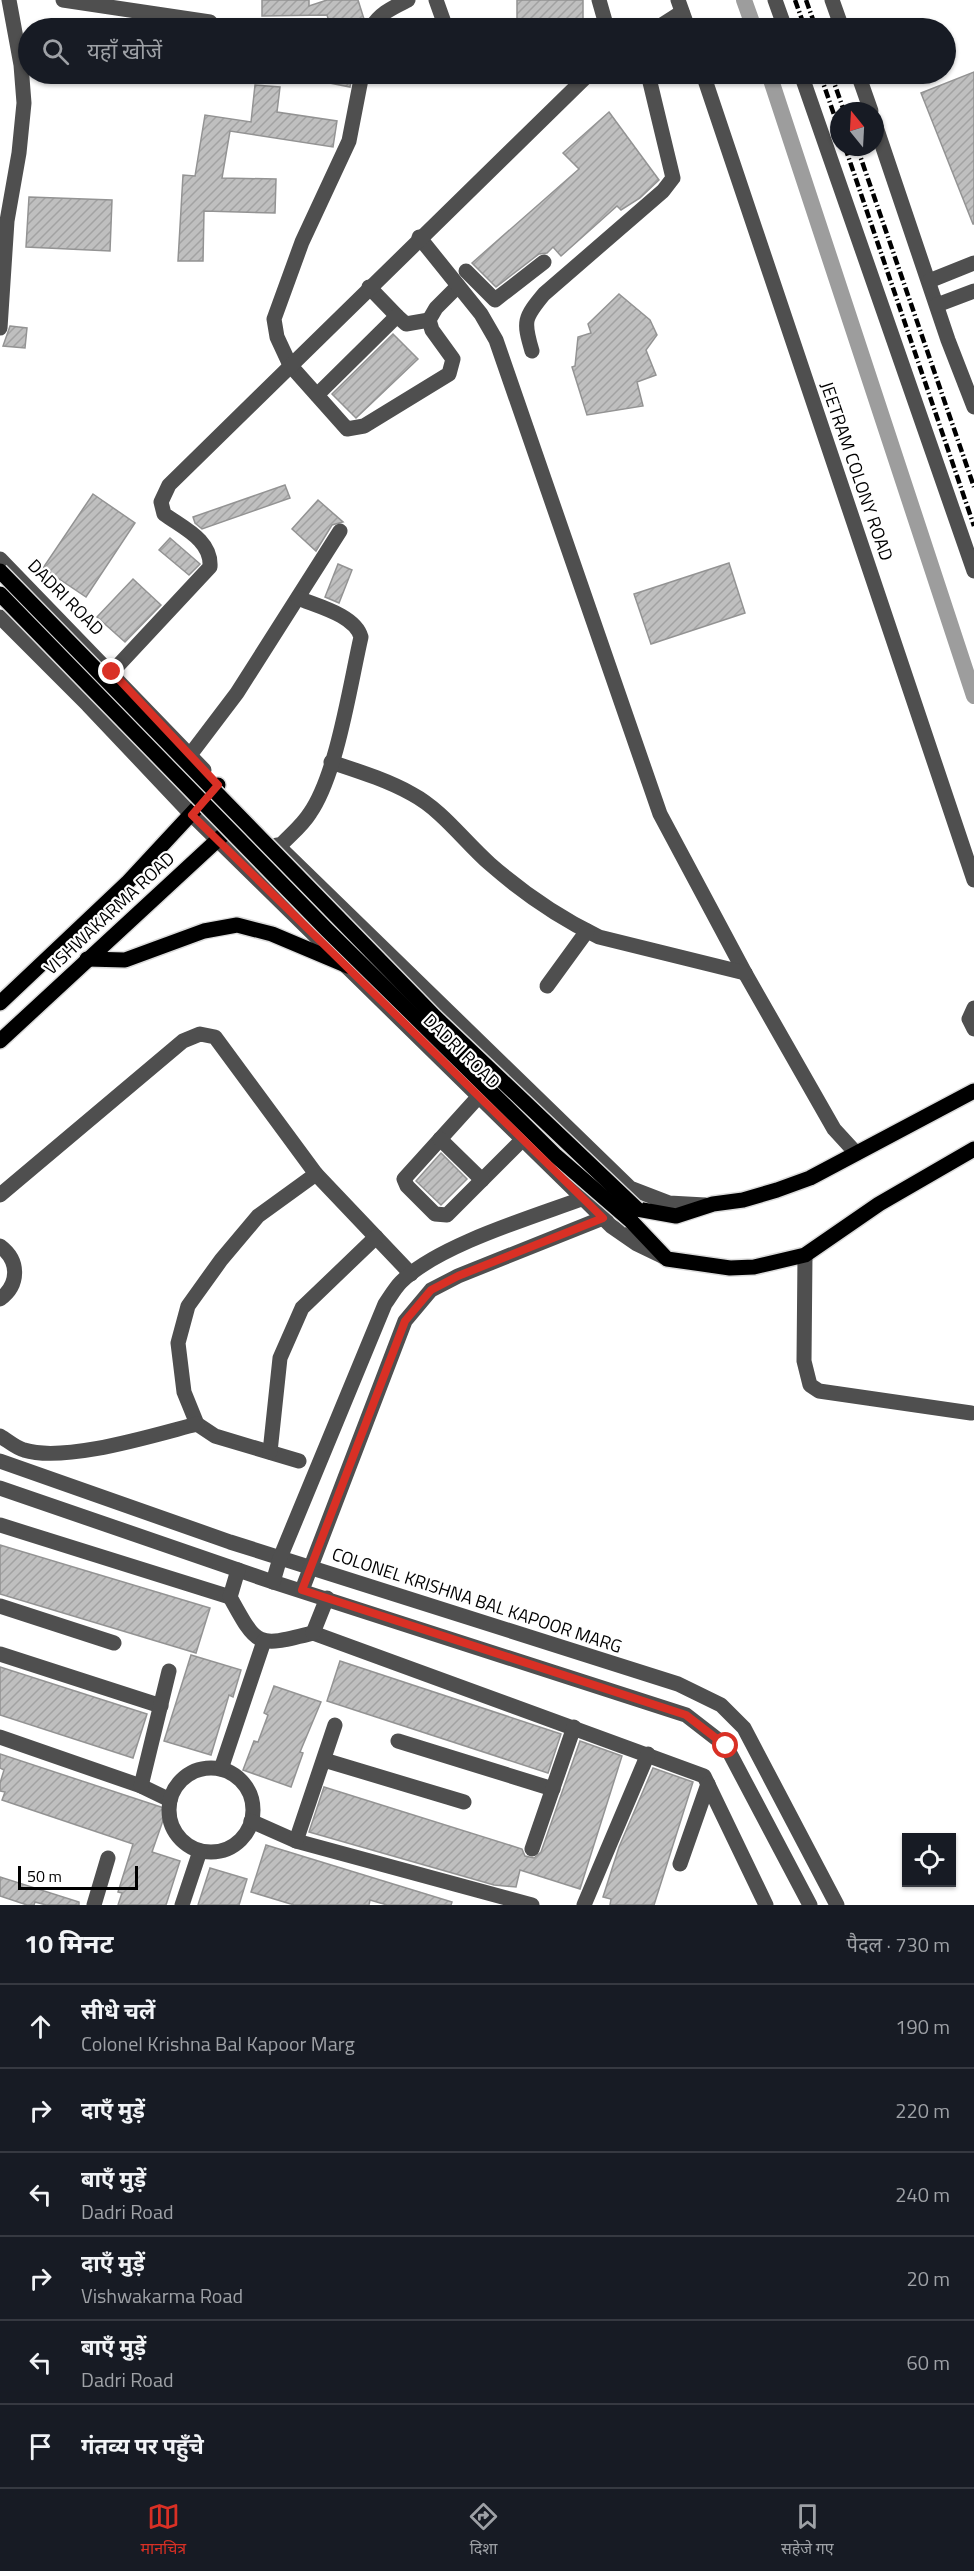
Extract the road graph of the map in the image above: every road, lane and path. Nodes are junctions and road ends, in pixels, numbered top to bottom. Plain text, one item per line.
1 (9, 0) edge
2 (63, 0) edge
3 (408, 0) edge
4 (436, 0) edge
5 (599, 0) edge
6 (775, 0) edge
7 (832, 0) edge
8 (680, 6) edge
9 (183, 18) edge
10 (380, 18) edge
11 (442, 18) edge
12 (604, 18) edge
13 (667, 18) edge
14 (781, 18) edge
15 (838, 18) edge
16 (18, 49) edge
17 (22, 84) edge
18 (360, 84) edge
19 (579, 84) edge
20 (650, 84) edge
21 (706, 84) edge
22 (804, 84) edge
23 (861, 84) edge
24 (867, 102) edge
25 (884, 150) edge
26 (419, 237) junction
27 (544, 262) dead end
28 (974, 263) edge
29 (466, 271) dead end
30 (929, 281) junction
31 (369, 286) junction
32 (458, 286) junction
33 (974, 291) edge
34 (495, 300) junction
35 (937, 305) junction
36 (481, 314) junction
37 (397, 316) junction
38 (429, 320) junction
39 (0, 328) edge
40 (532, 351) dead end
41 (290, 365) junction
42 (317, 395) junction
43 (974, 407) edge
44 (340, 531) dead end
45 (0, 559) edge
46 (0, 571) edge
47 (974, 571) edge
48 (32, 591) junction
49 (0, 594) edge
50 (298, 598) junction
51 (2, 622) edge
52 (112, 672) junction
53 (190, 755) junction
54 (331, 762) junction
55 (218, 785) junction
56 (245, 814) junction
57 (192, 815) junction
58 (218, 839) junction
59 (279, 847) junction
60 (974, 880) edge
61 (587, 931) junction
62 (87, 959) junction
63 (348, 966) junction
64 (745, 973) junction
65 (547, 986) dead end
66 (0, 1003) edge
67 (974, 1008) edge
68 (974, 1029) edge
69 (0, 1041) edge
70 (974, 1091) edge
71 (480, 1095) junction
72 (440, 1138) junction
73 (524, 1138) junction
74 (974, 1149) edge
75 (856, 1153) junction
76 (611, 1169) junction
77 (316, 1174) junction
78 (482, 1180) junction
79 (630, 1188) junction
80 (0, 1195) edge
81 (584, 1198) junction
82 (713, 1204) junction
83 (634, 1215) junction
84 (603, 1218) junction
85 (375, 1237) junction
86 (0, 1246) edge
87 (805, 1255) junction
88 (667, 1259) junction
89 (411, 1274) junction
90 (0, 1299) edge
91 (971, 1413) dead end
92 (197, 1424) junction
93 (0, 1436) edge
94 (270, 1452) junction
95 (0, 1461) edge
96 (300, 1461) dead end
97 (0, 1488) edge
98 (0, 1526) edge
99 (280, 1558) junction
100 (310, 1568) junction
101 (238, 1570) junction
102 (273, 1582) junction
103 (302, 1590) junction
104 (230, 1597) junction
105 (327, 1598) junction
106 (0, 1606) edge
107 (313, 1633) junction
108 (264, 1641) junction
109 (114, 1643) dead end
110 (0, 1654) edge
111 (169, 1671) dead end
112 (161, 1706) junction
113 (334, 1725) dead end
114 (574, 1727) junction
115 (0, 1737) edge
116 (398, 1741) dead end
117 (648, 1754) junction
118 (324, 1760) junction
119 (220, 1769) junction
120 (708, 1784) junction
121 (141, 1786) junction
122 (553, 1789) junction
123 (170, 1800) junction
124 (464, 1802) dead end
125 (251, 1821) junction
126 (296, 1841) junction
127 (532, 1850) dead end
128 (200, 1851) junction
129 (108, 1858) dead end
130 (680, 1864) dead end
131 (94, 1905) edge
132 (182, 1905) edge
133 (532, 1905) edge
134 (584, 1905) edge
135 (766, 1905) edge
136 (810, 1905) edge
137 (837, 1905) edge

1 - 16 street
2 - 9 street
3 - 10 street
4 - 11 street
5 - 12 street
6 - 14 street
7 - 15 street
8 - 13 street
17 - 39 street
18 - 41 street
19 - 26 street
20 - 40 street
21 - 60 street, JEETRAM COLONY ROAD
22 - 47 street
23 - 24 street
25 - 30 street
26 - 31 street
26 - 32 street
27 - 34 street
28 - 30 street
29 - 34 street
30 - 35 street
31 - 37 street
31 - 41 street
32 - 36 street
32 - 38 street
33 - 35 street
34 - 36 street
35 - 43 street
36 - 64 street
37 - 38 street
37 - 42 street
38 - 42 street
41 - 42 street
41 - 52 street
44 - 50 street
45 - 48 street, DADRI ROAD
46 - 83 main road, bridge
48 - 51 street
48 - 52 street, DADRI ROAD
49 - 83 main road, bridge
50 - 53 street
50 - 54 street
51 - 57 street, DADRI ROAD
52 - 53 street, DADRI ROAD
53 - 55 street, DADRI ROAD
54 - 59 street
54 - 61 street
55 - 56 street, DADRI ROAD
55 - 57 main road, VISHWAKARMA ROAD
56 - 58 main road, VISHWAKARMA ROAD
56 - 59 street, DADRI ROAD
57 - 58 street, DADRI ROAD
57 - 66 main road, VISHWAKARMA ROAD
58 - 62 main road, VISHWAKARMA ROAD
58 - 63 street, DADRI ROAD
59 - 76 street, DADRI ROAD
61 - 64 street
61 - 65 street
62 - 63 main road
62 - 69 main road, VISHWAKARMA ROAD
63 - 71 street, DADRI ROAD
64 - 75 street
67 - 68 street
70 - 75 main road, DADRI ROAD
71 - 72 street
71 - 73 street, DADRI ROAD
72 - 78 street
72 - 78 street
73 - 78 street
73 - 81 street, DADRI ROAD
74 - 87 main road, DADRI ROAD
75 - 82 main road, DADRI ROAD
76 - 79 street, DADRI ROAD
76 - 81 street
77 - 80 street
77 - 85 street
77 - 92 street
79 - 82 street, DADRI ROAD
79 - 84 street
81 - 84 street, DADRI ROAD
81 - 89 street
82 - 83 main road
83 - 88 main road
84 - 88 street, DADRI ROAD
84 - 100 street
85 - 89 street
85 - 94 street
86 - 90 street
87 - 88 main road, DADRI ROAD
87 - 91 street
89 - 99 street
92 - 93 street
92 - 94 street
94 - 96 street
95 - 99 street, COLONEL KRISHNA BAL KAPOOR MARG
97 - 101 street
98 - 104 street
99 - 100 street, COLONEL KRISHNA BAL KAPOOR MARG
99 - 102 street
100 - 103 street
100 - 137 street, COLONEL KRISHNA BAL KAPOOR MARG
101 - 102 street
101 - 104 street
102 - 103 street
103 - 105 street
104 - 108 street
105 - 107 street
105 - 136 street
106 - 109 street
107 - 108 street
107 - 114 street
108 - 119 street
110 - 112 street
111 - 112 street
112 - 121 street
113 - 118 street
114 - 117 street
114 - 122 street
115 - 121 street
116 - 122 street
117 - 120 street
117 - 134 street
118 - 124 street
118 - 126 street
119 - 123 street
119 - 125 street
120 - 130 street
120 - 135 street
121 - 123 street
122 - 127 street
123 - 128 street
125 - 126 street
125 - 128 street
126 - 133 street
128 - 132 street
129 - 131 street

